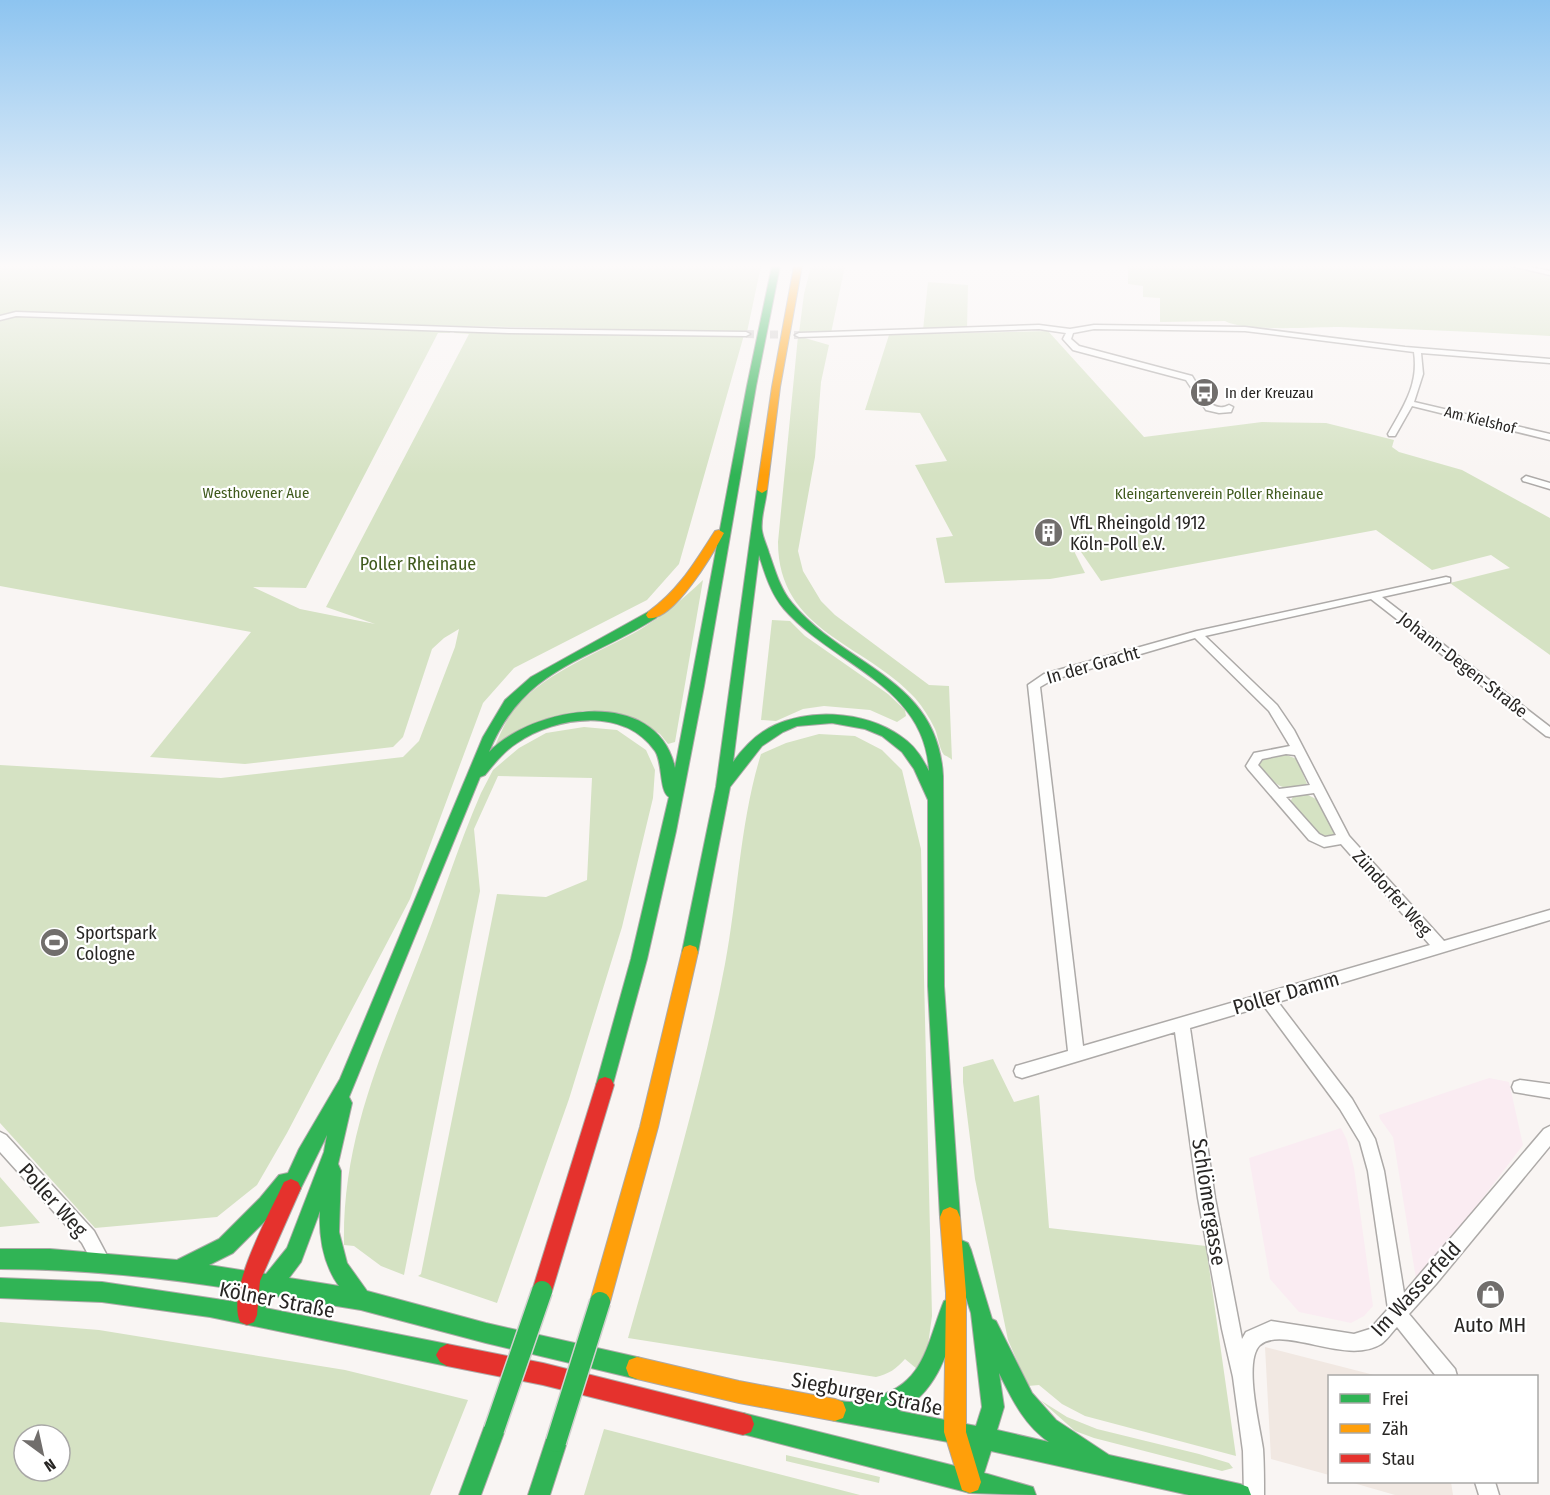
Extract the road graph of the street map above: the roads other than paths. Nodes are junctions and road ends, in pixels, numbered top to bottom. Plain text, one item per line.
1 (760, 336) edge
2 (783, 336) edge
3 (1068, 336) edge
4 (1303, 336) edge
5 (1417, 350) junction
6 (1550, 361) edge
7 (1202, 397) dead end
8 (1410, 403) junction
9 (1392, 434) dead end
10 (1550, 437) edge
11 (1526, 479) dead end
12 (1550, 486) edge
13 (727, 520) junction
14 (756, 528) junction
15 (1446, 580) dead end
16 (1375, 597) junction
17 (1197, 634) junction
18 (1550, 733) edge
19 (1298, 751) junction
20 (472, 781) junction
21 (723, 787) junction
22 (1318, 788) junction
23 (1277, 794) junction
24 (935, 799) junction
25 (673, 812) junction
26 (1344, 839) junction
27 (1550, 915) edge
28 (1441, 947) junction
29 (1268, 998) junction
30 (1182, 1023) junction
31 (1076, 1055) junction
32 (1022, 1071) dead end
33 (347, 1083) junction
34 (1520, 1087) dead end
35 (1550, 1091) edge
36 (1550, 1134) edge
37 (0, 1140) edge
38 (333, 1152) junction
39 (306, 1155) junction
40 (953, 1223) junction
41 (0, 1259) edge
42 (102, 1263) junction
43 (178, 1270) junction
44 (250, 1281) junction
45 (272, 1285) junction
46 (0, 1288) edge
47 (956, 1293) junction
48 (361, 1300) junction
49 (981, 1313) junction
50 (1398, 1314) junction
51 (247, 1315) junction
52 (486, 1333) joint
53 (1446, 1375) edge
54 (1242, 1381) junction
55 (853, 1412) junction
56 (955, 1432) junction
57 (986, 1439) junction
58 (1103, 1464) junction
59 (970, 1482) junction
60 (470, 1495) edge
61 (539, 1495) edge
62 (1025, 1495) edge
63 (1240, 1495) edge
64 (1254, 1495) edge

1 - 13 main road
2 - 14 main road
3 - 7 street
4 - 5 street
5 - 6 street
5 - 8 street
8 - 9 street
8 - 10 street, Am Kielshof
11 - 12 street
13 - 20 main road
13 - 25 main road
14 - 21 main road
14 - 24 main road
15 - 16 street, In der Gracht
16 - 17 street, In der Gracht
16 - 18 street, Johann-Degen-Straße
17 - 19 street, Zündorfer Weg
17 - 31 street, In der Gracht
19 - 22 street, Zündorfer Weg
19 - 23 street, Zündorfer Weg
20 - 25 main road
20 - 33 main road
21 - 24 main road
21 - 61 main road, bridge
22 - 23 street
22 - 26 street, Zündorfer Weg
23 - 26 street, Zündorfer Weg
24 - 40 main road
25 - 60 main road, bridge
26 - 28 street, Zündorfer Weg
27 - 28 street, Poller Damm
28 - 29 street, Poller Damm
29 - 30 street, Poller Damm
29 - 50 street
30 - 31 street, Poller Damm
30 - 54 street, Schlömergasse
31 - 32 street, Poller Damm
33 - 38 main road
33 - 39 main road
34 - 35 street
36 - 50 street, Im Wasserfeld
37 - 42 street, Poller Weg
38 - 45 main road
38 - 48 main road
39 - 43 main road
39 - 44 main road
40 - 47 main road
40 - 49 main road
41 - 42 main road, Kölner Straße
42 - 43 main road, Kölner Straße
43 - 44 main road, Kölner Straße
44 - 45 main road, Kölner Straße
44 - 51 main road
45 - 48 main road, Kölner Straße
45 - 51 main road
46 - 51 main road, Kölner Straße
47 - 55 main road
47 - 56 main road
48 - 52 main road, Kölner Straße
49 - 57 main road
49 - 58 main road
50 - 53 street
50 - 54 street, Im Wasserfeld
51 - 59 main road, Kölner Straße
52 - 55 main road, Siegburger Straße
54 - 64 street, Im Wasserfeld
55 - 56 main road, Siegburger Straße
56 - 57 main road, Siegburger Straße
56 - 59 main road
57 - 58 main road, Siegburger Straße
57 - 59 main road
58 - 63 main road, Siegburger Straße
59 - 62 main road

